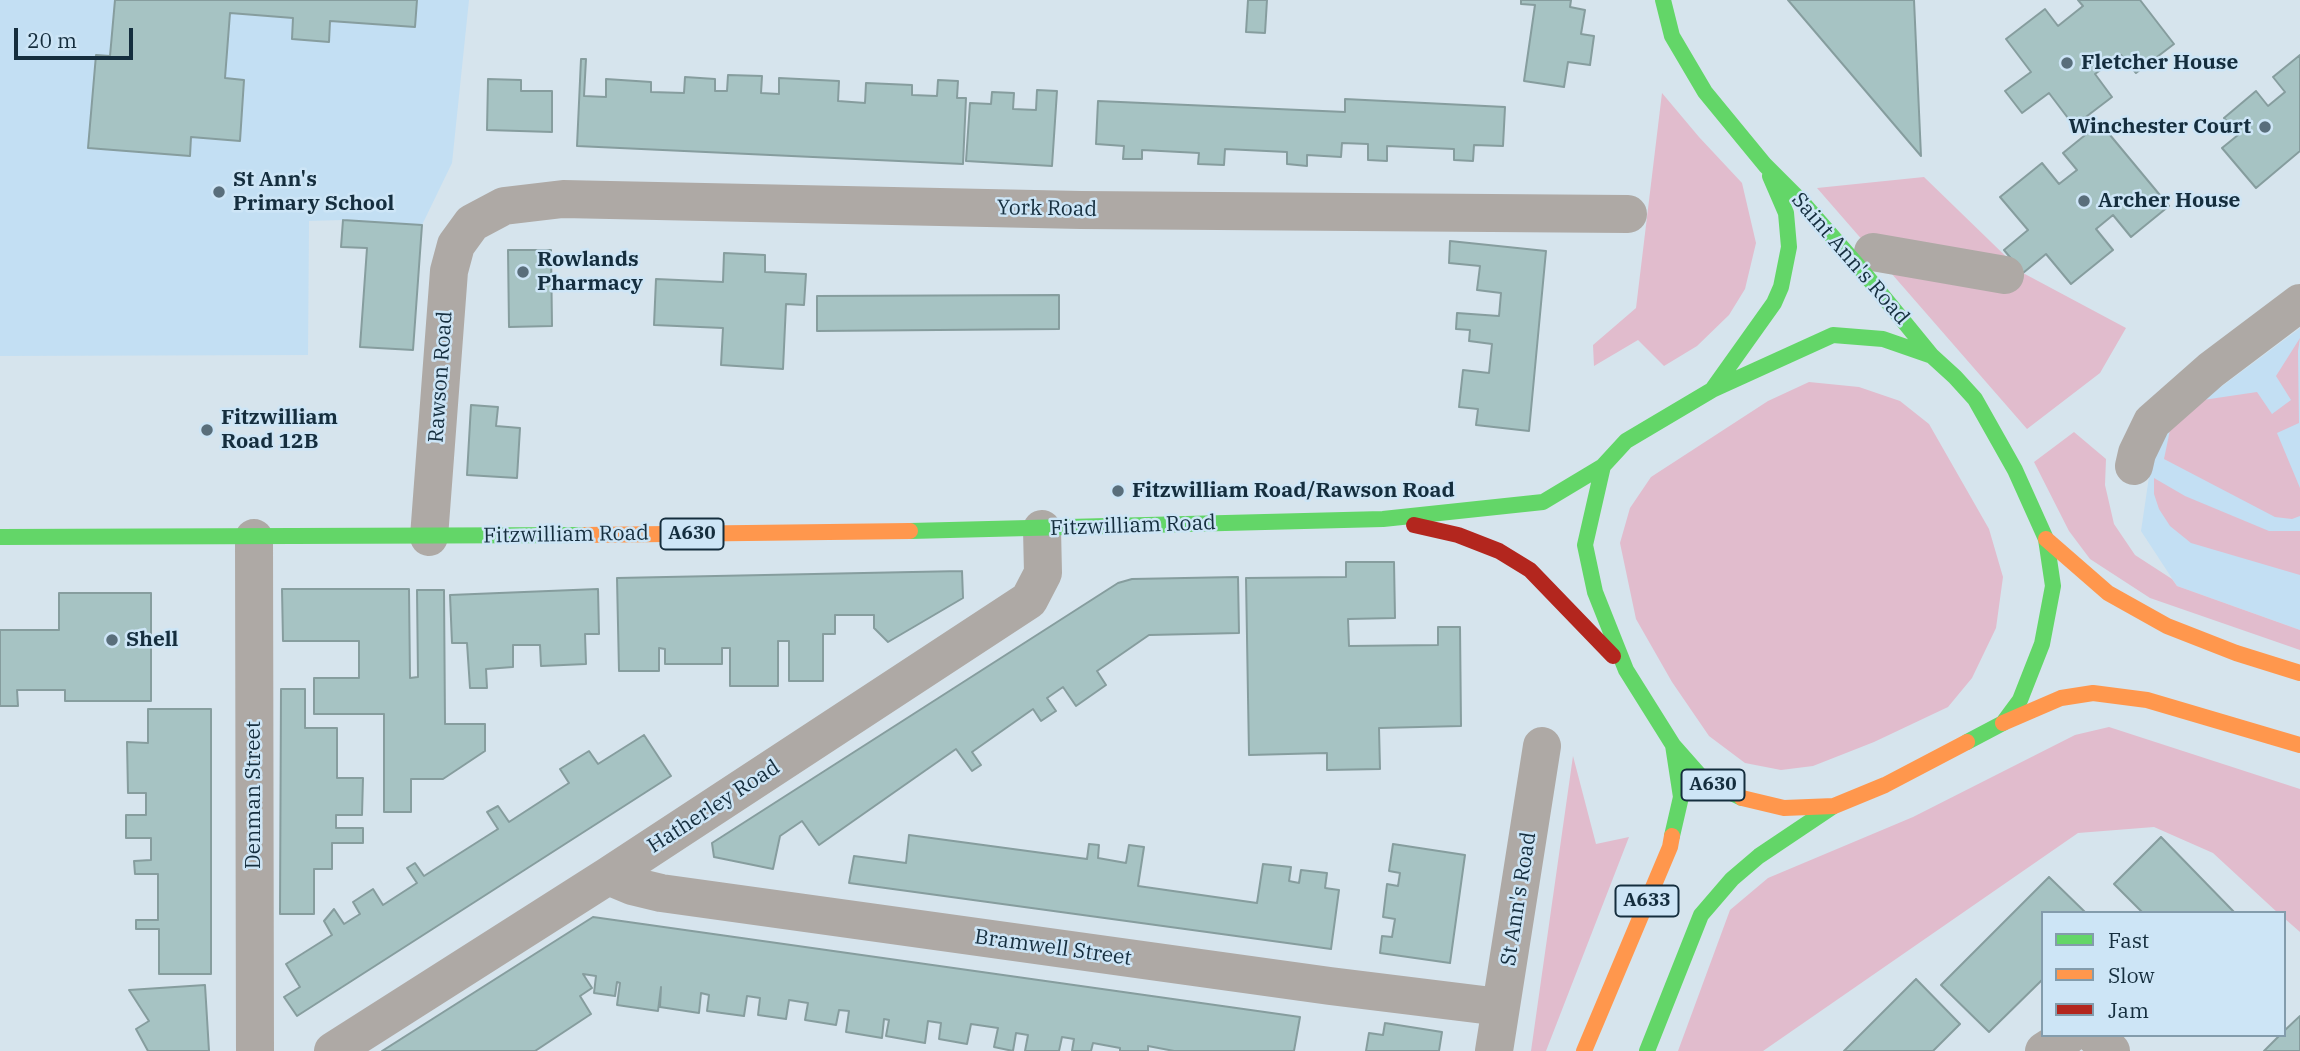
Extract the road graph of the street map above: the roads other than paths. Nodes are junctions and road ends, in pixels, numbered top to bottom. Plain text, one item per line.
1 (1663, 0) edge
2 (1765, 165) junction
3 (1628, 214) dead end
4 (472, 223) joint
5 (1873, 252) dead end
6 (2004, 275) dead end
7 (2300, 303) edge
8 (1932, 356) junction
9 (1712, 390) junction
10 (1603, 466) junction
11 (2134, 466) dead end
12 (1383, 519) junction
13 (1042, 529) junction
14 (0, 537) edge
15 (429, 537) junction
16 (254, 538) junction
17 (2046, 539) junction
18 (1626, 670) junction
19 (2300, 673) edge
20 (2003, 723) junction
21 (1672, 745) junction
22 (2300, 745) edge
23 (1542, 746) dead end
24 (1834, 806) junction
25 (608, 876) junction
26 (1500, 1007) junction
27 (2065, 1037) edge
28 (2096, 1037) edge
29 (255, 1051) edge
30 (333, 1051) edge
31 (1494, 1051) edge
32 (1584, 1051) edge
33 (1647, 1051) edge
34 (2044, 1051) edge
35 (2111, 1051) edge

1 - 2 main road, Saint Ann's Road
2 - 8 main road, Saint Ann's Road
2 - 9 main road, Saint Ann's Road
3 - 4 street, York Road
4 - 15 street, Rawson Road
5 - 6 street
7 - 11 street
8 - 9 main road, A630
8 - 17 main road, A630
9 - 10 main road, A630
10 - 12 main road, Fitzwilliam Road / A630
10 - 18 main road, A630
12 - 13 main road, Fitzwilliam Road / A630
12 - 18 main road, Fitzwilliam Road / A630
13 - 15 main road, Fitzwilliam Road / A630
13 - 25 street, Hatherley Road
14 - 16 main road, Fitzwilliam Road / A630
15 - 16 main road, Fitzwilliam Road / A630
16 - 29 street, Denman Street
17 - 19 main road, A630
17 - 20 main road, A630
18 - 21 main road, A630
20 - 22 main road, A630
20 - 24 main road, A630
21 - 24 main road, A630
21 - 32 main road, A633
23 - 26 street, St Ann's Road
24 - 33 main road, A633
25 - 26 street, Bramwell Street
25 - 30 street, Hatherley Road
26 - 31 street, St Ann's Road
27 - 34 street
28 - 35 street

